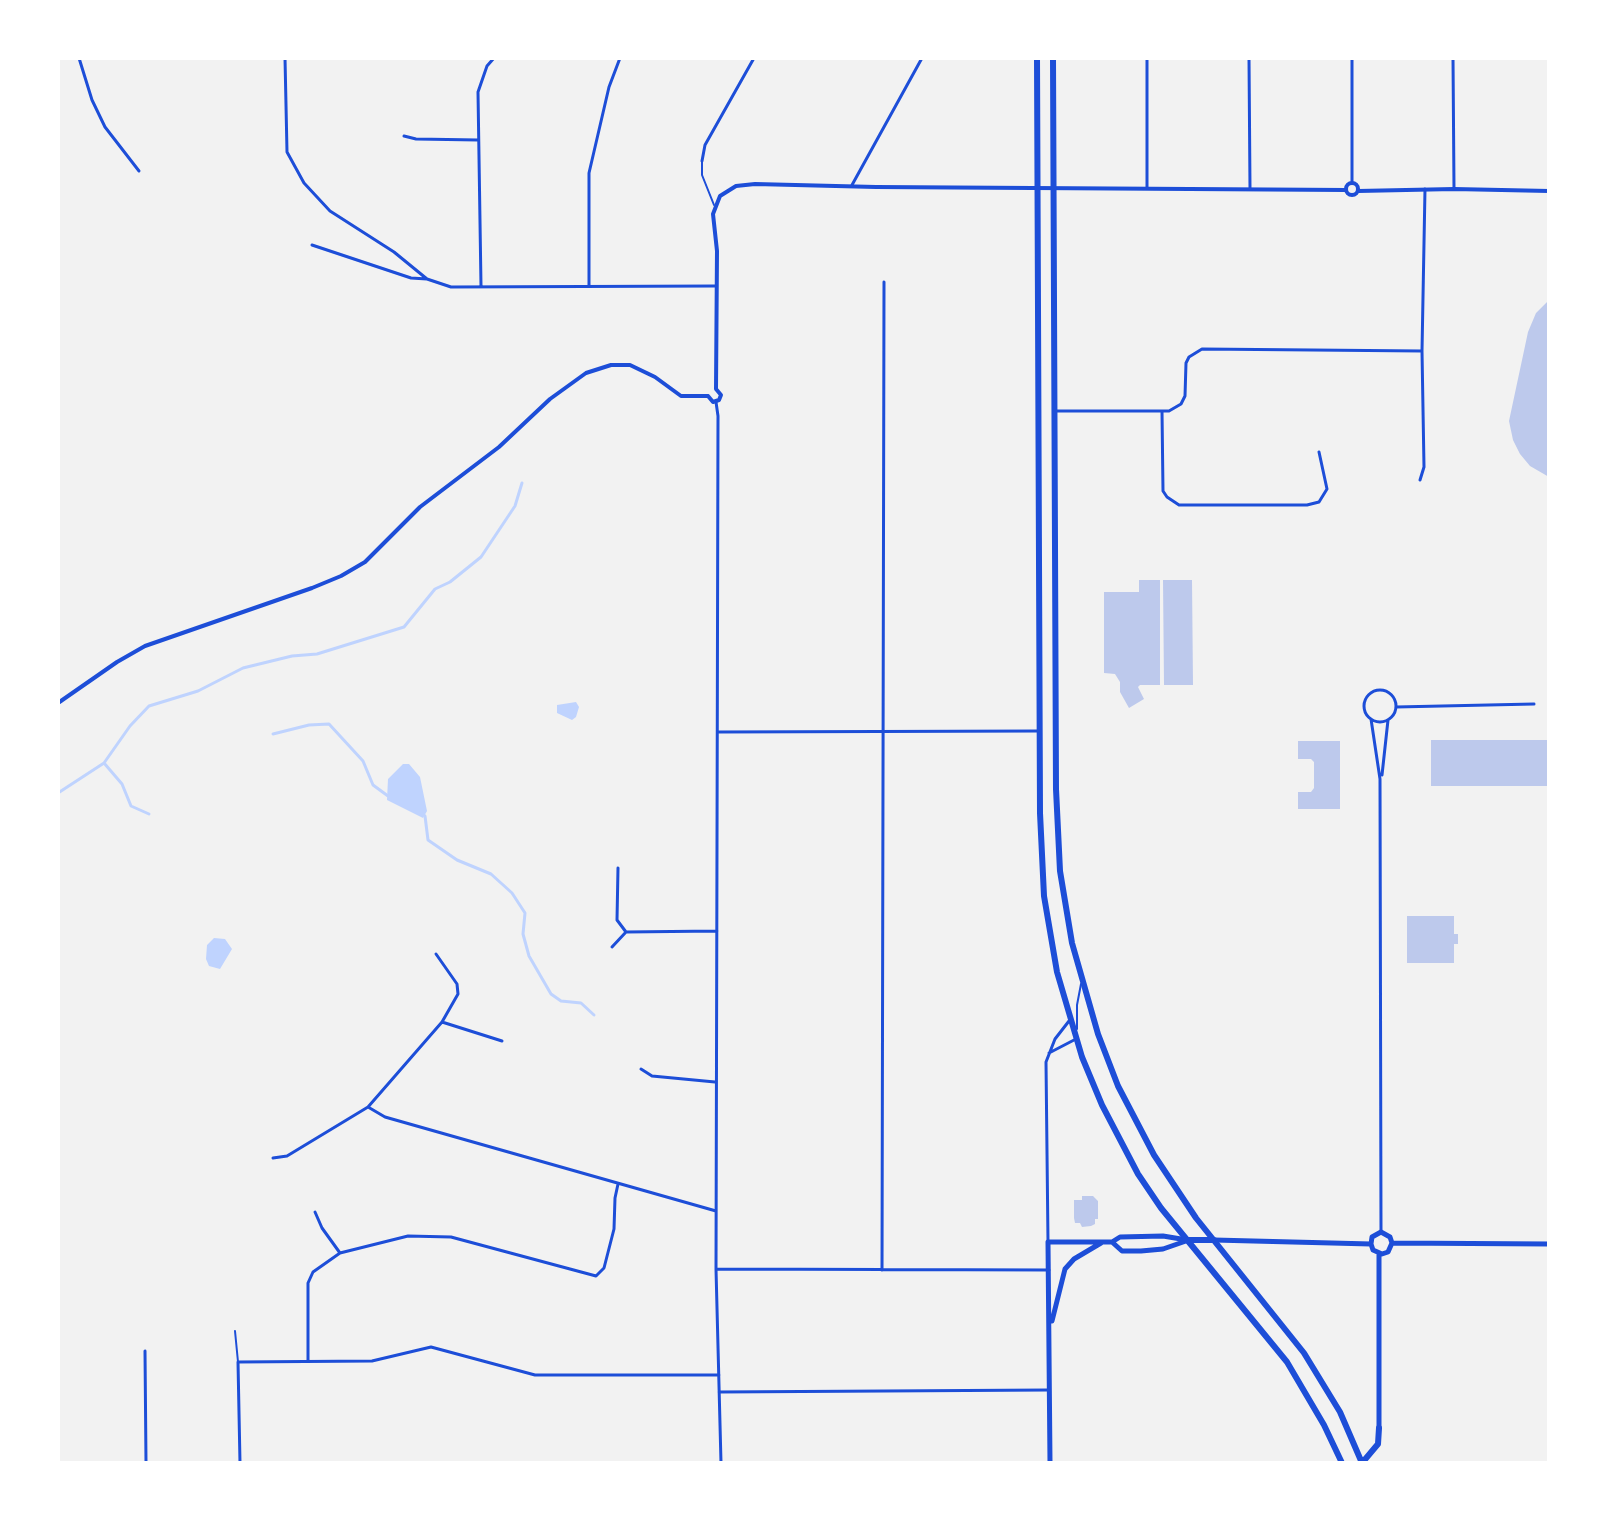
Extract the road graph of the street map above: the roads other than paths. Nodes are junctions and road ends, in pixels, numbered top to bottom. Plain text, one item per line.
1 (79, 58) edge
2 (285, 58) edge
3 (494, 58) edge
4 (620, 58) edge
5 (754, 58) edge
6 (922, 58) edge
7 (1037, 58) edge
8 (1053, 58) edge
9 (1147, 58) edge
10 (1249, 58) edge
11 (1352, 58) edge
12 (1453, 58) edge
13 (404, 136) dead end
14 (478, 140) junction
15 (702, 161) joint
16 (139, 171) dead end
17 (1352, 183) junction
18 (852, 185) junction
19 (1053, 187) junction
20 (1038, 188) junction
21 (1147, 188) junction
22 (1250, 189) junction
23 (1425, 189) junction
24 (1454, 189) junction
25 (1346, 190) junction
26 (1358, 191) junction
27 (1549, 191) edge
28 (715, 206) junction
29 (312, 245) dead end
30 (427, 279) junction
31 (884, 282) dead end
32 (718, 286) junction
33 (481, 287) junction
34 (589, 287) junction
35 (1422, 351) junction
36 (716, 389) junction
37 (708, 396) junction
38 (716, 402) junction
39 (1054, 411) junction
40 (1162, 411) junction
41 (1319, 452) dead end
42 (1420, 480) dead end
43 (58, 703) edge
44 (1534, 704) dead end
45 (1396, 707) junction
46 (1371, 719) junction
47 (1388, 720) junction
48 (1040, 731) junction
49 (718, 732) junction
50 (883, 732) junction
51 (1380, 779) junction
52 (618, 868) dead end
53 (717, 931) junction
54 (626, 932) junction
55 (612, 947) dead end
56 (436, 954) dead end
57 (1082, 983) junction
58 (1070, 1020) junction
59 (442, 1022) junction
60 (1076, 1039) junction
61 (502, 1041) dead end
62 (1049, 1053) junction
63 (641, 1069) dead end
64 (716, 1082) junction
65 (368, 1107) junction
66 (273, 1158) dead end
67 (618, 1184) junction
68 (716, 1211) junction
69 (315, 1212) dead end
70 (1381, 1232) junction
71 (1187, 1240) junction
72 (1214, 1240) junction
73 (1048, 1242) junction
74 (1112, 1242) junction
75 (1101, 1243) junction
76 (1392, 1243) junction
77 (1371, 1244) junction
78 (1549, 1244) edge
79 (340, 1253) junction
80 (1379, 1254) junction
81 (716, 1269) junction
82 (882, 1270) junction
83 (1049, 1270) junction
84 (235, 1331) dead end
85 (1050, 1336) junction
86 (145, 1351) dead end
87 (308, 1361) junction
88 (238, 1362) junction
89 (719, 1375) junction
90 (1050, 1390) junction
91 (719, 1392) junction
92 (1379, 1428) joint
93 (146, 1463) edge
94 (240, 1463) edge
95 (721, 1463) edge
96 (1050, 1463) edge
97 (1342, 1463) edge
98 (1362, 1463) edge

1 - 16 street
2 - 30 street
3 - 14 street
4 - 34 street
5 - 15 street
6 - 18 street
7 - 20 highway
8 - 19 highway
9 - 21 street
10 - 22 street
11 - 17 street
12 - 24 street
13 - 14 street
14 - 33 street
15 - 28 lane
17 - 25 street
17 - 26 street
18 - 20 street
18 - 28 street
19 - 20 street
19 - 21 street
19 - 39 highway
20 - 48 highway
21 - 22 street
22 - 25 street
23 - 24 street
23 - 26 street
23 - 35 street
24 - 27 street
25 - 26 street
28 - 32 street
29 - 30 street
30 - 33 street
31 - 50 street
32 - 34 street
32 - 36 street
33 - 34 street
35 - 40 street
35 - 42 street
36 - 37 street
36 - 38 street
37 - 38 street
37 - 43 street
38 - 49 street
39 - 40 street
39 - 57 highway
40 - 41 street
44 - 45 street
45 - 46 street
45 - 47 street
46 - 47 street
46 - 51 street
47 - 51 street
48 - 50 street
48 - 58 highway
49 - 50 street
49 - 53 street
50 - 82 street
51 - 70 street
52 - 54 street
53 - 54 street
53 - 64 street
54 - 55 street
56 - 59 street
57 - 60 lane
57 - 72 highway
58 - 60 highway
58 - 62 street
59 - 61 street
59 - 65 street
60 - 62 street
60 - 71 highway
62 - 73 street
63 - 64 street
64 - 68 street
65 - 66 street
65 - 67 street
67 - 68 street
67 - 79 street
68 - 81 street
69 - 79 street
70 - 76 main road
70 - 77 main road
71 - 72 highway
71 - 74 main road
71 - 74 main road
71 - 97 highway
72 - 77 main road
72 - 98 highway
73 - 75 main road
73 - 83 main road
74 - 75 main road
75 - 85 main road
76 - 78 main road
76 - 80 main road
77 - 80 main road
79 - 87 street
80 - 92 main road
81 - 82 street
81 - 89 street
82 - 83 street
83 - 85 main road
84 - 88 lane
85 - 90 main road
86 - 93 street
87 - 88 street
87 - 89 street
88 - 94 street
89 - 91 street
90 - 91 street
90 - 96 main road
91 - 95 street
92 - 98 highway

